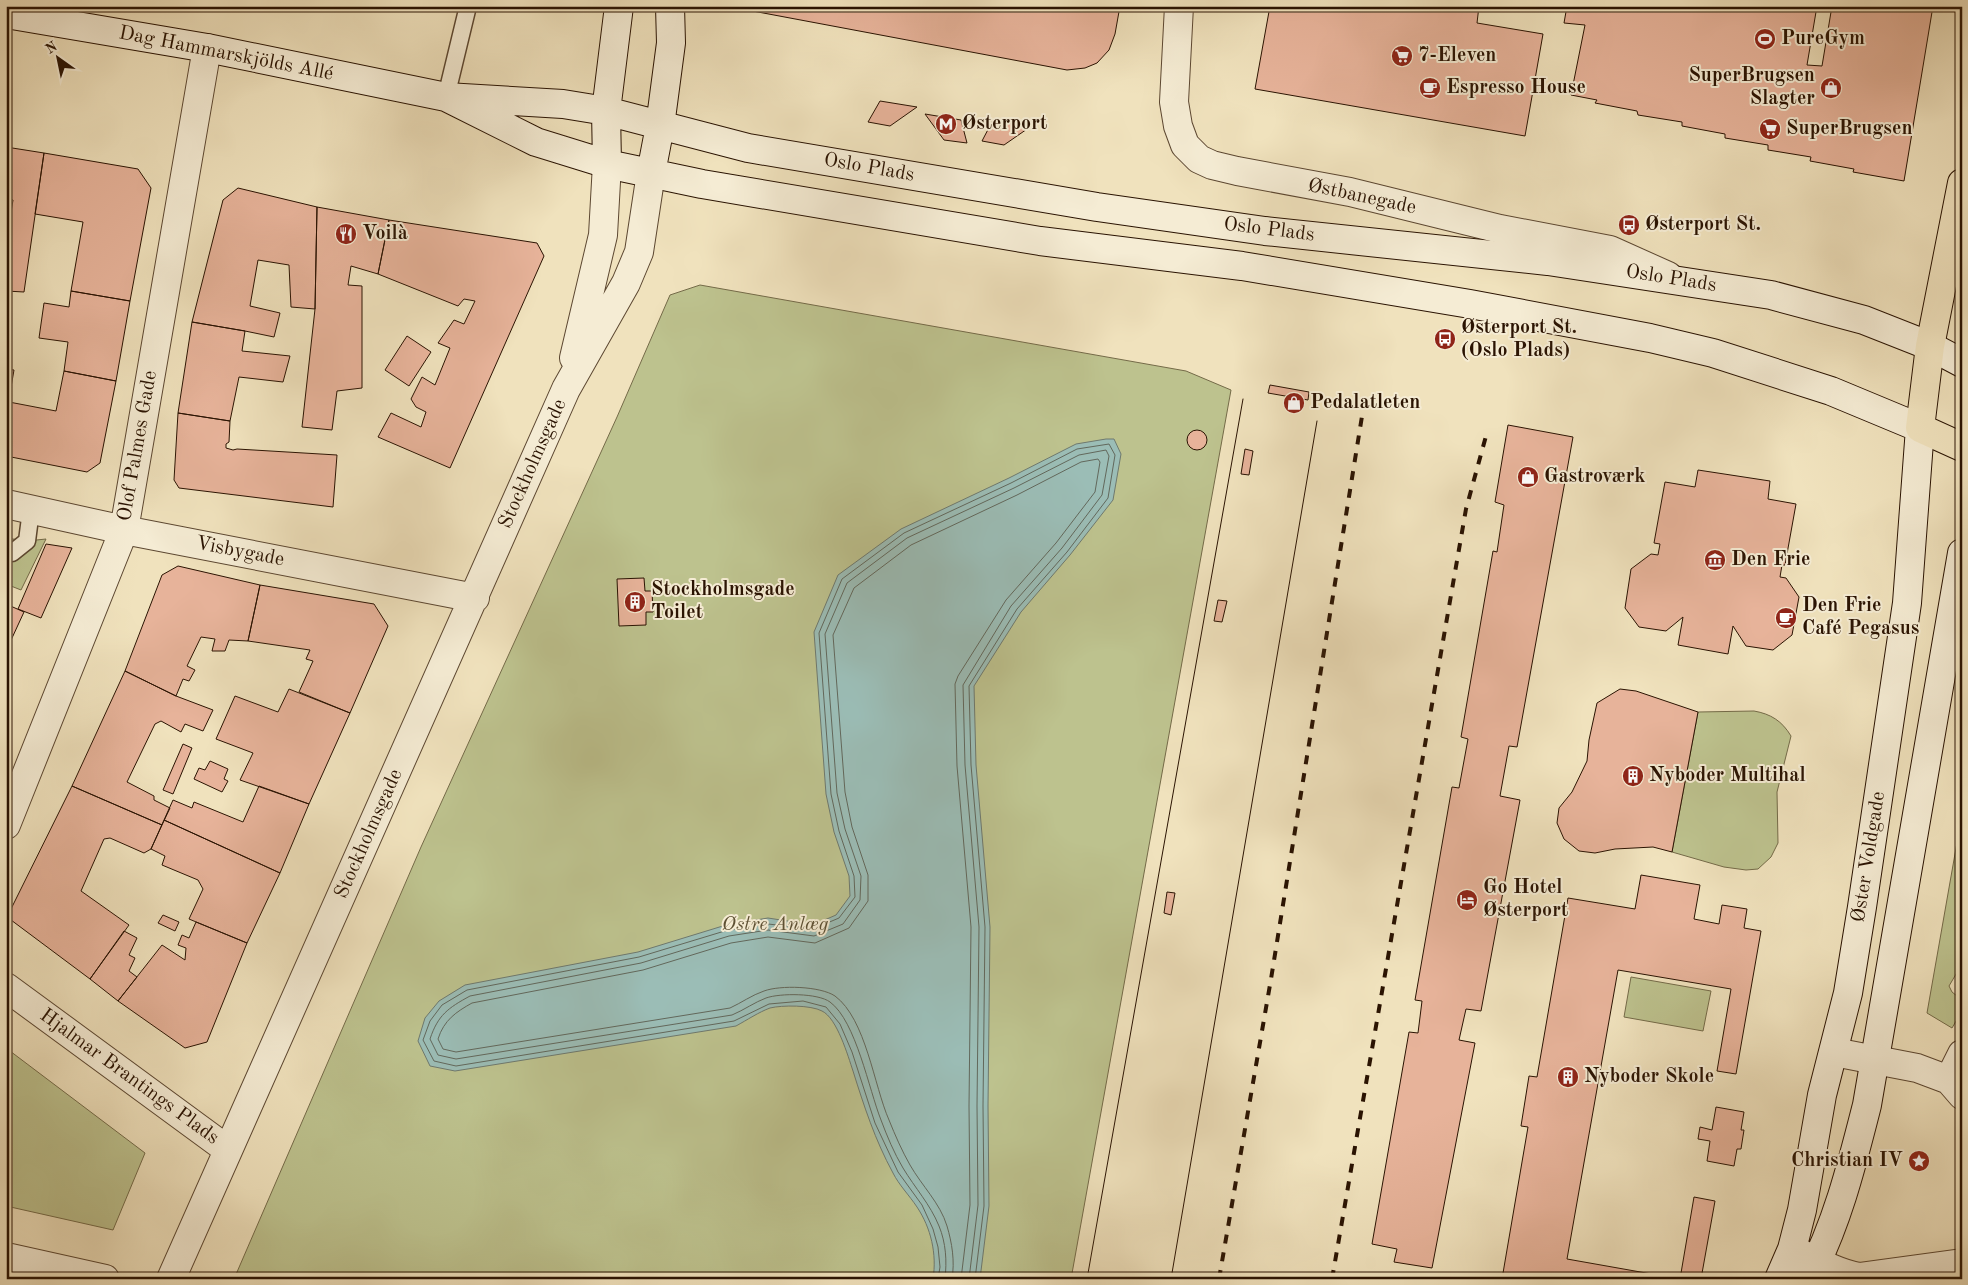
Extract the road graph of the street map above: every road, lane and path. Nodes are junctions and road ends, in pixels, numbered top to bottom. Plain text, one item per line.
1 (468, 6) edge
2 (619, 6) edge
3 (670, 6) edge
4 (1179, 6) edge
5 (6, 14) edge
6 (208, 48) junction
7 (446, 97) junction
8 (606, 111) junction
9 (660, 126) junction
10 (607, 164) junction
11 (651, 173) junction
12 (1962, 183) edge
13 (1678, 280) junction
14 (1930, 346) junction
15 (1962, 363) edge
16 (566, 389) junction
17 (1920, 428) junction
18 (1962, 447) edge
19 (19, 507) edge
20 (124, 530) junction
21 (8, 553) edge
22 (1962, 553) edge
23 (474, 598) junction
24 (6, 825) edge
25 (6, 987) edge
26 (1834, 1052) junction
27 (1962, 1054) edge
28 (1875, 1058) junction
29 (1955, 1088) edge
30 (228, 1150) junction
31 (1792, 1249) junction
32 (6, 1257) edge
33 (1962, 1263) edge
34 (1813, 1270) edge
35 (105, 1279) edge
36 (170, 1279) edge
37 (1779, 1279) edge

1 - 7 lane
2 - 8 street, Stockholmsgade
3 - 9 street, Stockholmsgade
4 - 13 street, Østbanegade
5 - 6 street, Dag Hammarskjölds Allé
6 - 7 street, Dag Hammarskjölds Allé
6 - 20 street, Olof Palmes Gade
7 - 8 street, Dag Hammarskjölds Allé
7 - 10 street, Dag Hammarskjölds Allé
8 - 9 street, Oslo Plads
8 - 10 street, Stockholmsgade
9 - 11 street, Stockholmsgade
9 - 13 street, Oslo Plads
10 - 11 street, Oslo Plads
10 - 16 street, Stockholmsgade
11 - 16 street, Stockholmsgade
11 - 17 street, Oslo Plads
12 - 14 main road
13 - 14 street, Oslo Plads
14 - 15 street, Oslo Plads
14 - 17 main road
16 - 23 street, Stockholmsgade
17 - 18 main road
17 - 26 street, Øster Voldgade
19 - 20 street, Visbygade
19 - 21 lane
20 - 23 street, Visbygade
20 - 24 street, Olof Palmes Gade
22 - 28 street, Øster Voldgade
23 - 30 street, Stockholmsgade
25 - 30 street, Hjalmar Brantings Plads
26 - 28 street
26 - 31 street, Øster Voldgade
27 - 29 street
28 - 29 street
28 - 34 street, Øster Voldgade
30 - 36 street, Stockholmsgade
31 - 34 street
31 - 37 street, Øster Voldgade
32 - 35 street
33 - 34 street

